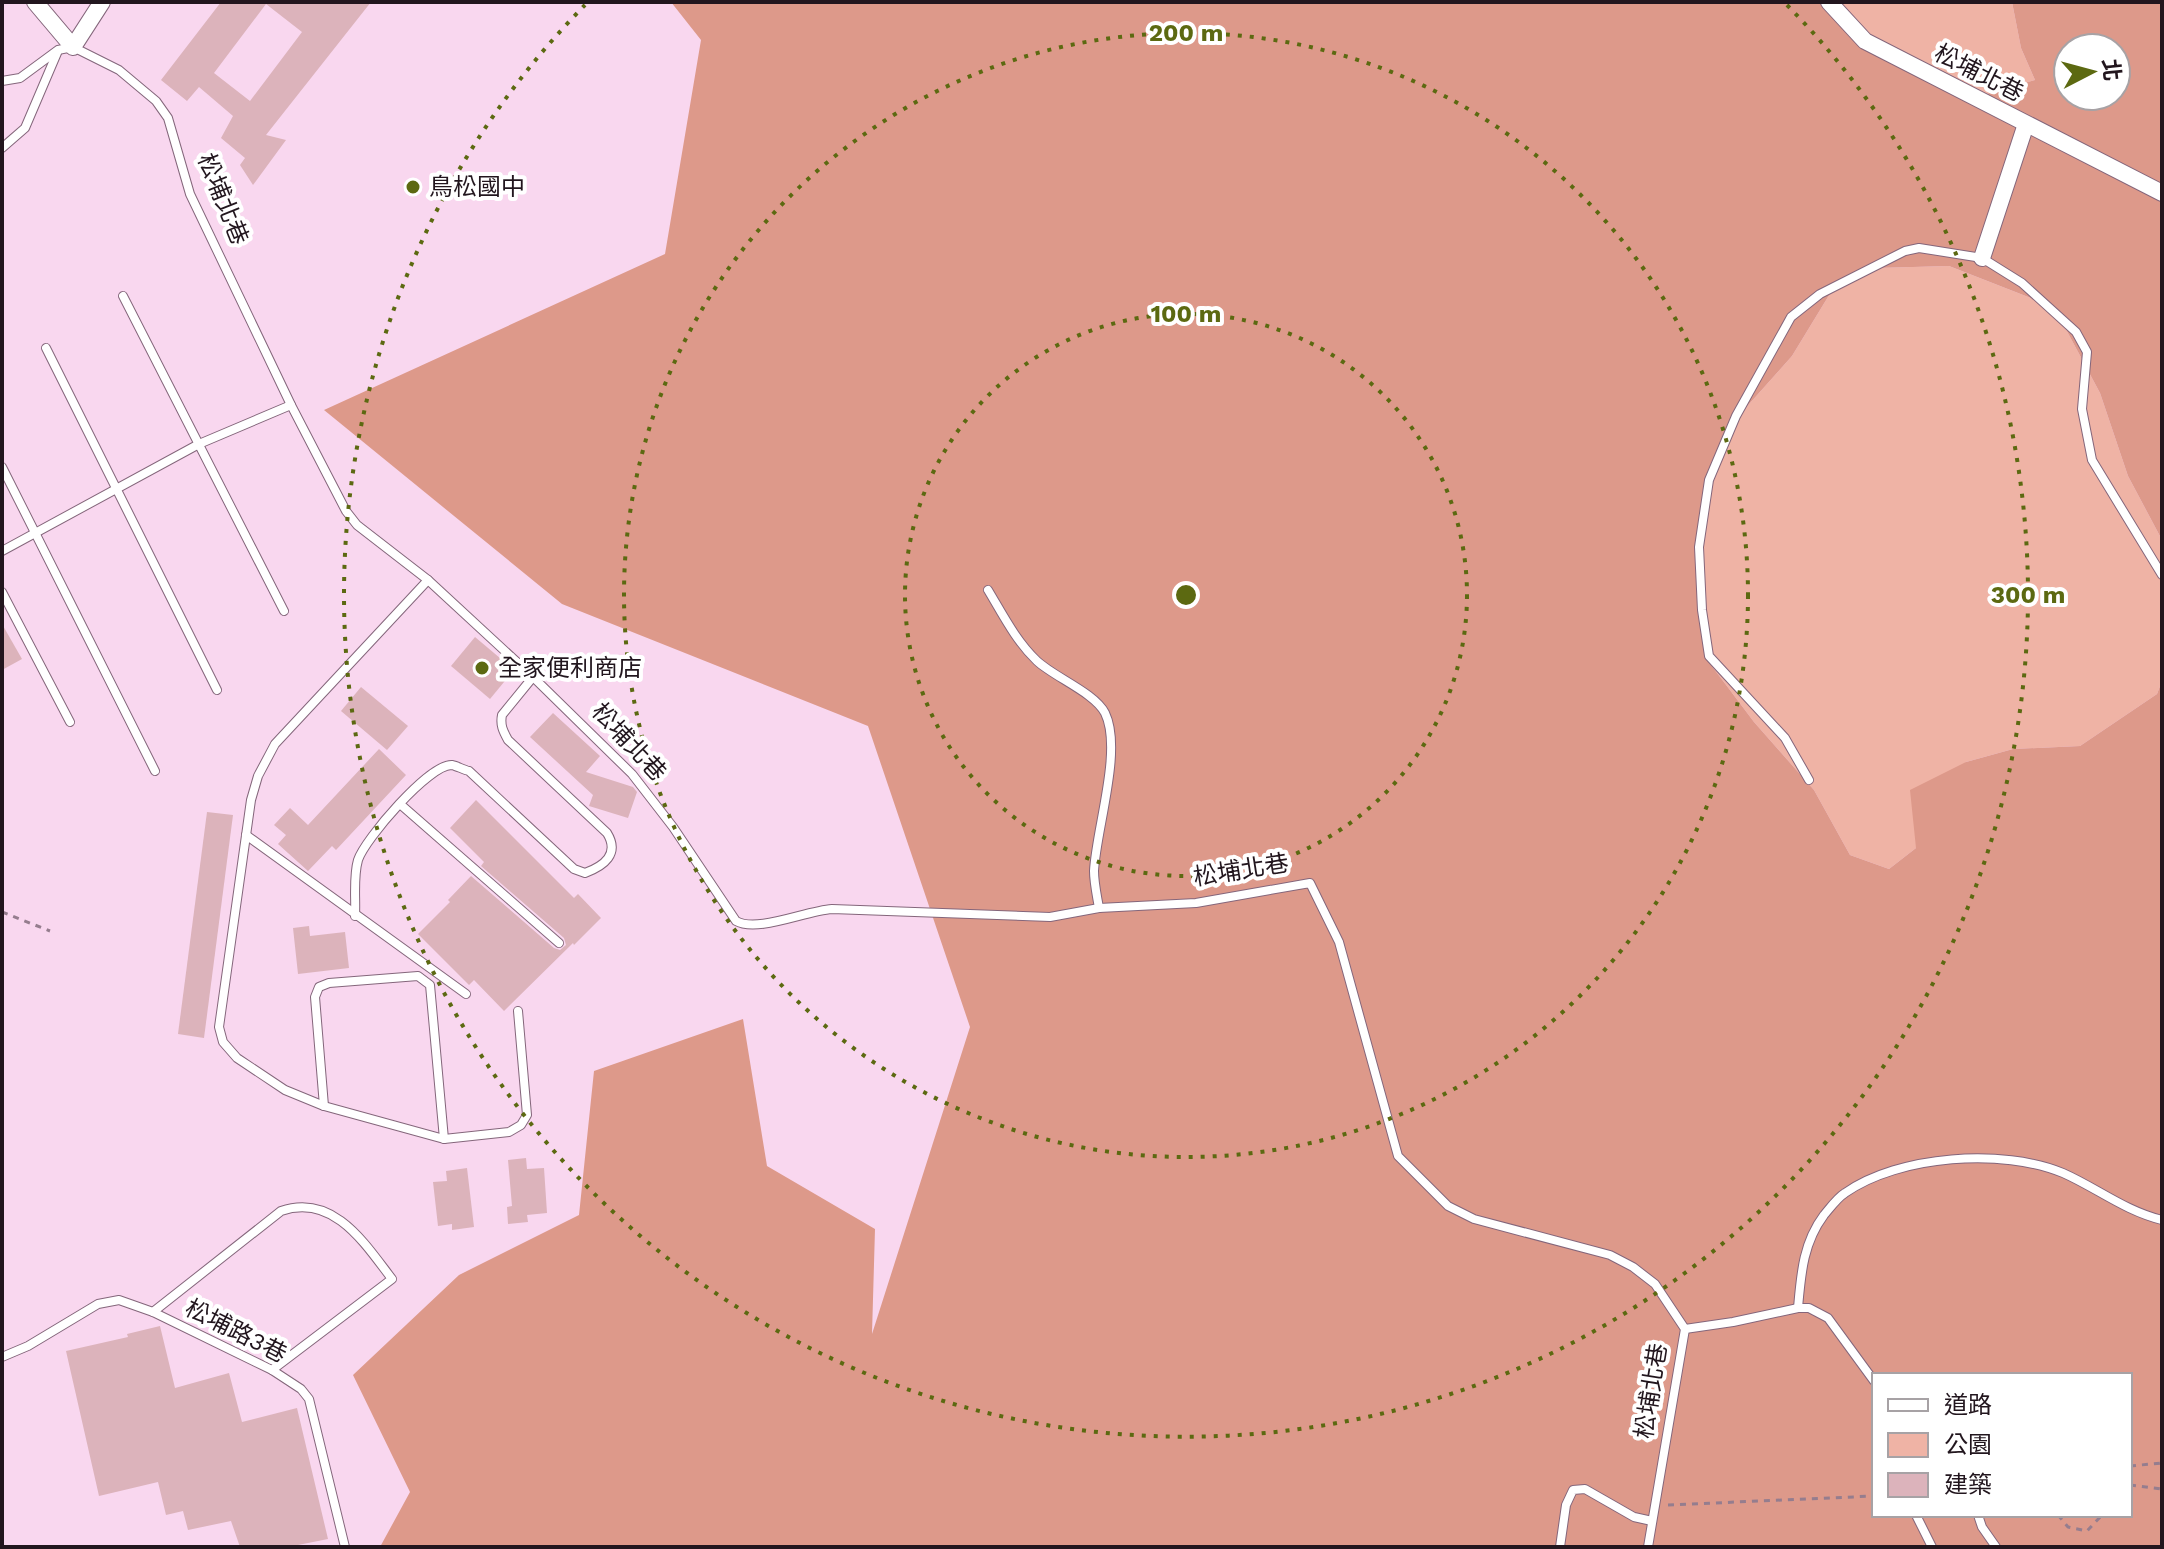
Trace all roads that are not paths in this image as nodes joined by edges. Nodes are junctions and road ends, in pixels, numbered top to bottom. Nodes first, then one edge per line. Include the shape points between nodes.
1 (35, 2) edge
2 (102, 2) edge
3 (1829, 2) edge
4 (66, 48) junction
5 (2, 81) edge
6 (2026, 124) junction
7 (2, 148) edge
8 (2162, 193) edge
9 (1982, 258) junction
10 (123, 296) dead end
11 (46, 348) dead end
12 (291, 405) junction
13 (199, 444) junction
14 (2, 467) edge
15 (116, 489) junction
16 (35, 533) junction
17 (2, 551) edge
18 (2162, 575) edge
19 (428, 580) junction
20 (988, 590) dead end
21 (2, 592) edge
22 (284, 611) dead end
23 (533, 677) junction
24 (217, 690) dead end
25 (70, 722) dead end
26 (155, 771) dead end
27 (1809, 780) dead end
28 (400, 804) junction
29 (246, 835) junction
30 (1099, 908) junction
31 (355, 916) junction
32 (559, 943) dead end
33 (466, 994) dead end
34 (518, 1011) dead end
35 (324, 1106) junction
36 (444, 1139) junction
37 (2162, 1220) edge
38 (1798, 1308) junction
39 (153, 1312) junction
40 (1685, 1329) junction
41 (2, 1357) edge
42 (272, 1370) junction
43 (1872, 1378) edge
44 (1917, 1517) edge
45 (1979, 1517) edge
46 (1652, 1521) junction
47 (345, 1547) edge
48 (1560, 1547) edge
49 (1648, 1547) edge
50 (1932, 1547) edge
51 (1996, 1547) edge

1 - 4 street, 松埔北巷
2 - 4 street
3 - 6 street, 松埔北巷 via 1865,41
4 - 5 lane via 20,78
4 - 7 lane via 25,128
4 - 12 lane, 松埔北巷 via 119,70 168,118 190,194
6 - 8 street, 松埔北巷
6 - 9 street
9 - 18 lane via 2022,283 2083,342 2087,364 2082,409 2092,460
9 - 27 lane via 1919,248 1905,251 1820,294 1791,317 1736,416 1709,480 1699,547 1709,656 1785,738
10 - 13 lane
11 - 15 lane
12 - 13 lane
12 - 19 lane, 松埔北巷 via 346,511
13 - 15 lane
13 - 22 lane
14 - 16 lane
15 - 16 lane
15 - 24 lane
16 - 17 lane
16 - 26 lane
19 - 23 lane, 松埔北巷
19 - 29 lane via 275,744 258,776
20 - 30 lane via 1020,644 1104,711 1110,760 1094,874
21 - 25 lane
23 - 28 lane via 502,715 503,732 607,833 613,850 607,862 585,873 574,869 469,771 451,765
23 - 30 lane, 松埔北巷 via 632,774 736,921 746,926 832,909 1050,917
28 - 31 lane via 358,862
28 - 32 lane
29 - 31 lane
29 - 35 lane via 219,1027 223,1042 237,1058 285,1090
30 - 40 lane, 松埔北巷 via 1196,903 1310,883 1339,942 1398,1156 1448,1206 1474,1219 1610,1255 1633,1267 1655,1284
31 - 33 lane
34 - 36 lane via 527,1115 509,1132
35 - 36 lane
35 - 36 lane via 315,997 319,987 418,976 430,985
37 - 38 lane via 2137,1213 2062,1173 2022,1161 1932,1161 1878,1176 1844,1193 1822,1218 1803,1255
38 - 40 lane
38 - 43 lane via 1828,1318
39 - 41 lane, 松埔路3巷 via 107,1301
39 - 42 lane, 松埔路3巷
39 - 42 lane via 281,1211 307,1207 338,1218 350,1225 392,1279
40 - 46 lane, 松埔北巷
42 - 47 lane, 松埔路3巷 via 309,1399
44 - 50 lane
45 - 51 lane
46 - 48 lane via 1634,1517 1585,1489 1573,1490
46 - 49 lane, 松埔北巷

